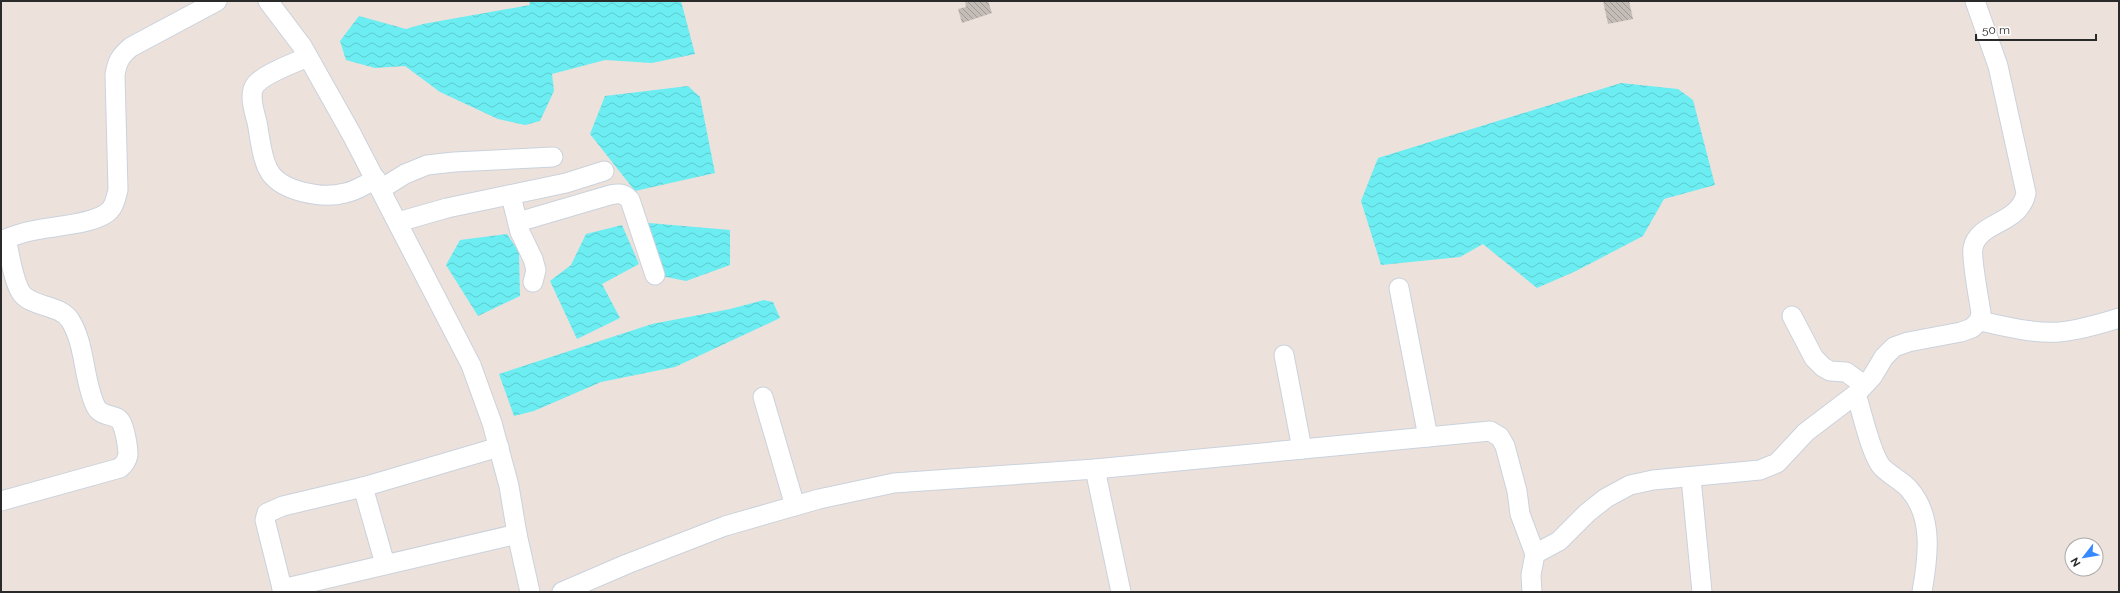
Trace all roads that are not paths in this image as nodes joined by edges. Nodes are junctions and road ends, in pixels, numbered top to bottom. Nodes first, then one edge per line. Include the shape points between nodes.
1 (217, 1) edge
2 (268, 1) edge
3 (1976, 1) edge
4 (308, 57) junction
5 (553, 157) dead end
6 (604, 171) dead end
7 (378, 184) junction
8 (511, 196) junction
9 (398, 222) junction
10 (518, 222) junction
11 (3, 240) edge
12 (655, 275) dead end
13 (533, 282) dead end
14 (1399, 288) dead end
15 (1792, 316) dead end
16 (2119, 318) edge
17 (1979, 321) junction
18 (1284, 355) dead end
19 (1860, 389) junction
20 (763, 397) dead end
21 (1428, 437) junction
22 (499, 447) junction
23 (1302, 450) junction
24 (1094, 469) junction
25 (1691, 478) junction
26 (363, 488) junction
27 (1, 501) edge
28 (794, 506) junction
29 (517, 534) junction
30 (1535, 554) junction
31 (385, 564) junction
32 (283, 591) edge
33 (530, 592) edge
34 (562, 592) edge
35 (1120, 592) edge
36 (1532, 592) edge
37 (1702, 592) edge
38 (1922, 592) edge

1 - 11 street via 131,47 122,54 117,63 115,75 118,190 110,210 91,219 34,230
2 - 4 street
3 - 17 street via 1998,66 2026,193 2024,204 2016,212 1984,231 1976,239 1972,249 1981,313
4 - 7 street
4 - 7 street via 266,77 256,84 252,92 253,109 268,169 276,180 288,188 328,196
5 - 7 street via 454,162 427,166
6 - 8 street
7 - 9 street
8 - 9 street via 447,208
8 - 10 street
9 - 22 street via 470,365
10 - 12 street via 610,195 626,195 630,200
10 - 13 street via 536,270
11 - 27 street via 22,294 31,301 69,318 76,331 94,402 101,413 118,418 122,422 128,456 120,468
14 - 21 street
15 - 19 street via 1814,358 1823,368 1852,374
16 - 17 street via 2058,332 2029,330
17 - 19 street via 1972,328 1962,332 1908,342 1894,348
18 - 23 street
19 - 25 street via 1806,432 1776,462 1760,470
19 - 38 street via 1874,452 1881,465 1908,488 1924,516 1927,539
20 - 28 street
21 - 23 street
21 - 30 street via 1490,431 1500,436 1517,491 1520,514
22 - 26 street
22 - 29 street
23 - 24 street
24 - 28 street via 894,483
24 - 35 street
25 - 30 street via 1653,480 1630,485 1606,498 1587,513 1560,541
25 - 37 street
26 - 31 street
26 - 32 street via 283,506 267,513 265,520
28 - 34 street via 725,526
29 - 31 street
29 - 33 street
30 - 36 street via 1531,575
31 - 32 street

